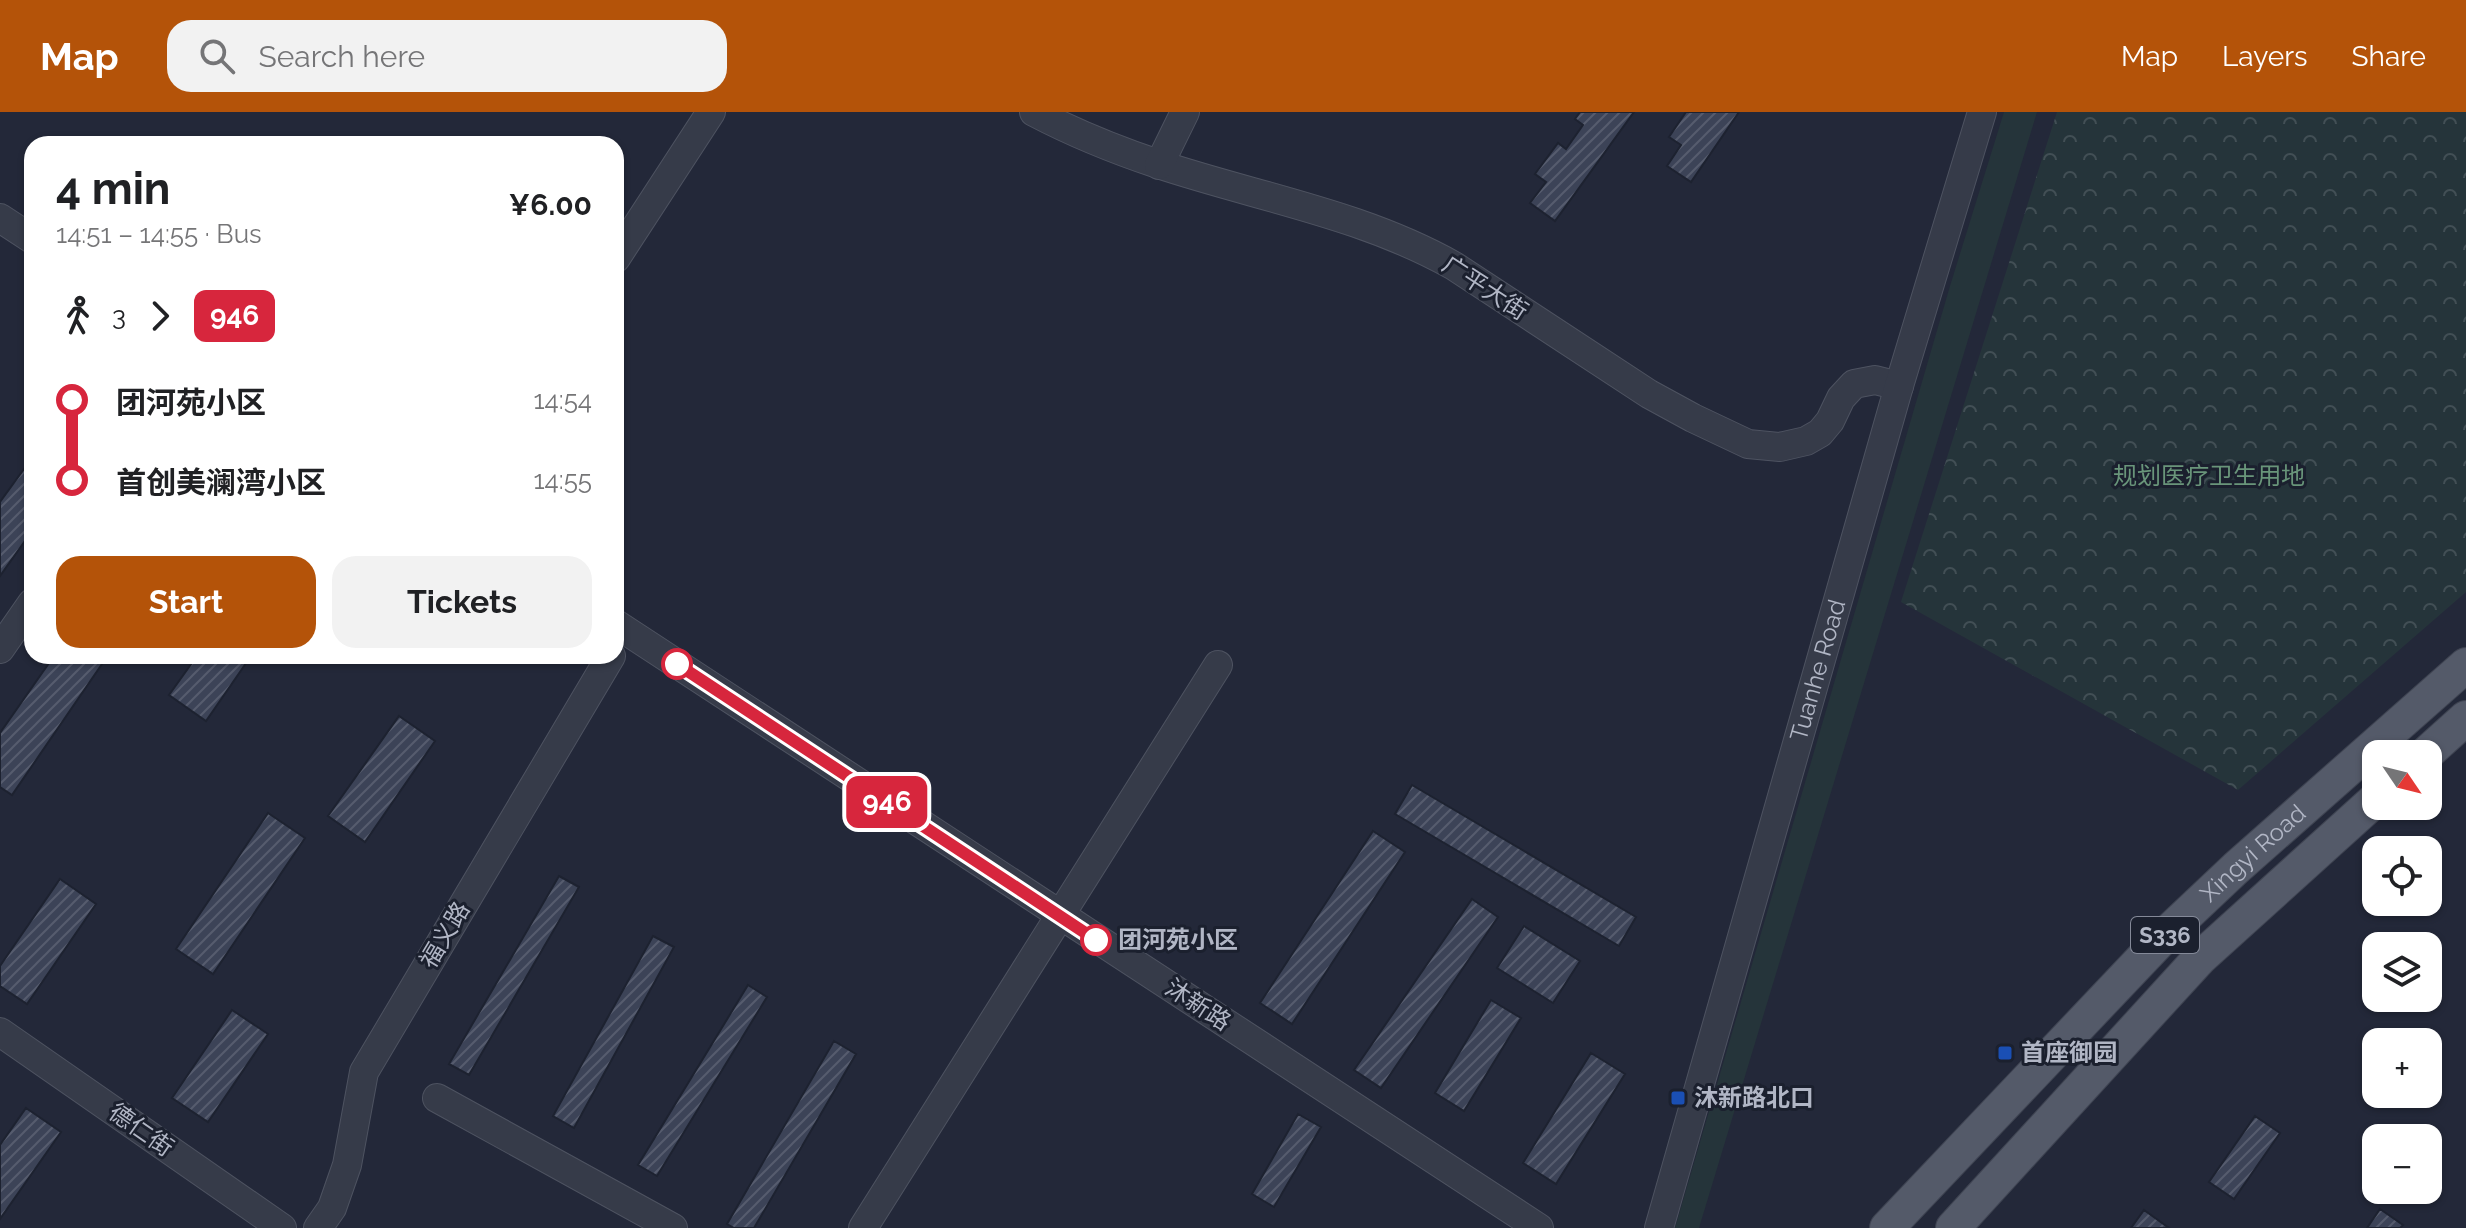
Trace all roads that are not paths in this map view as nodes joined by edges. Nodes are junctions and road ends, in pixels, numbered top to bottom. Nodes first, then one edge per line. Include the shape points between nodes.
1 (711, 112) edge
2 (1034, 112) edge
3 (1185, 112) edge
4 (1982, 112) edge
5 (1159, 165) junction
6 (0, 218) edge
7 (24, 234) edge
8 (624, 246) edge
9 (1899, 386) junction
10 (24, 614) edge
11 (624, 637) edge
12 (0, 649) edge
13 (606, 664) edge
14 (1218, 665) dead end
15 (2466, 665) edge
16 (2466, 718) edge
17 (2442, 740) edge
18 (2362, 812) edge
19 (1060, 916) junction
20 (0, 1032) edge
21 (437, 1098) dead end
22 (282, 1228) edge
23 (318, 1228) edge
24 (673, 1228) edge
25 (863, 1228) edge
26 (1539, 1228) edge
27 (1659, 1228) edge
28 (1887, 1228) edge
29 (1953, 1228) edge

1 - 8 street
2 - 5 street, 广平大街
3 - 5 street
4 - 9 street, Tuanhe Road
5 - 9 street, 广平大街 via 1327,213 1425,250 1649,394 1748,444 1780,447 1813,437 1854,384 1875,380
6 - 7 street
9 - 27 street, Tuanhe Road
10 - 12 street
11 - 19 street, 沐新路
13 - 23 street, 福义路 via 364,1072 347,1165 332,1208
14 - 19 street
15 - 28 main road, Xingyi Road / S336 via 2165,935
16 - 17 main road
18 - 29 main road, Xingyi Road / S336 via 2199,959
19 - 25 street
19 - 26 street, 沐新路
20 - 22 street, 德仁街
21 - 24 street

